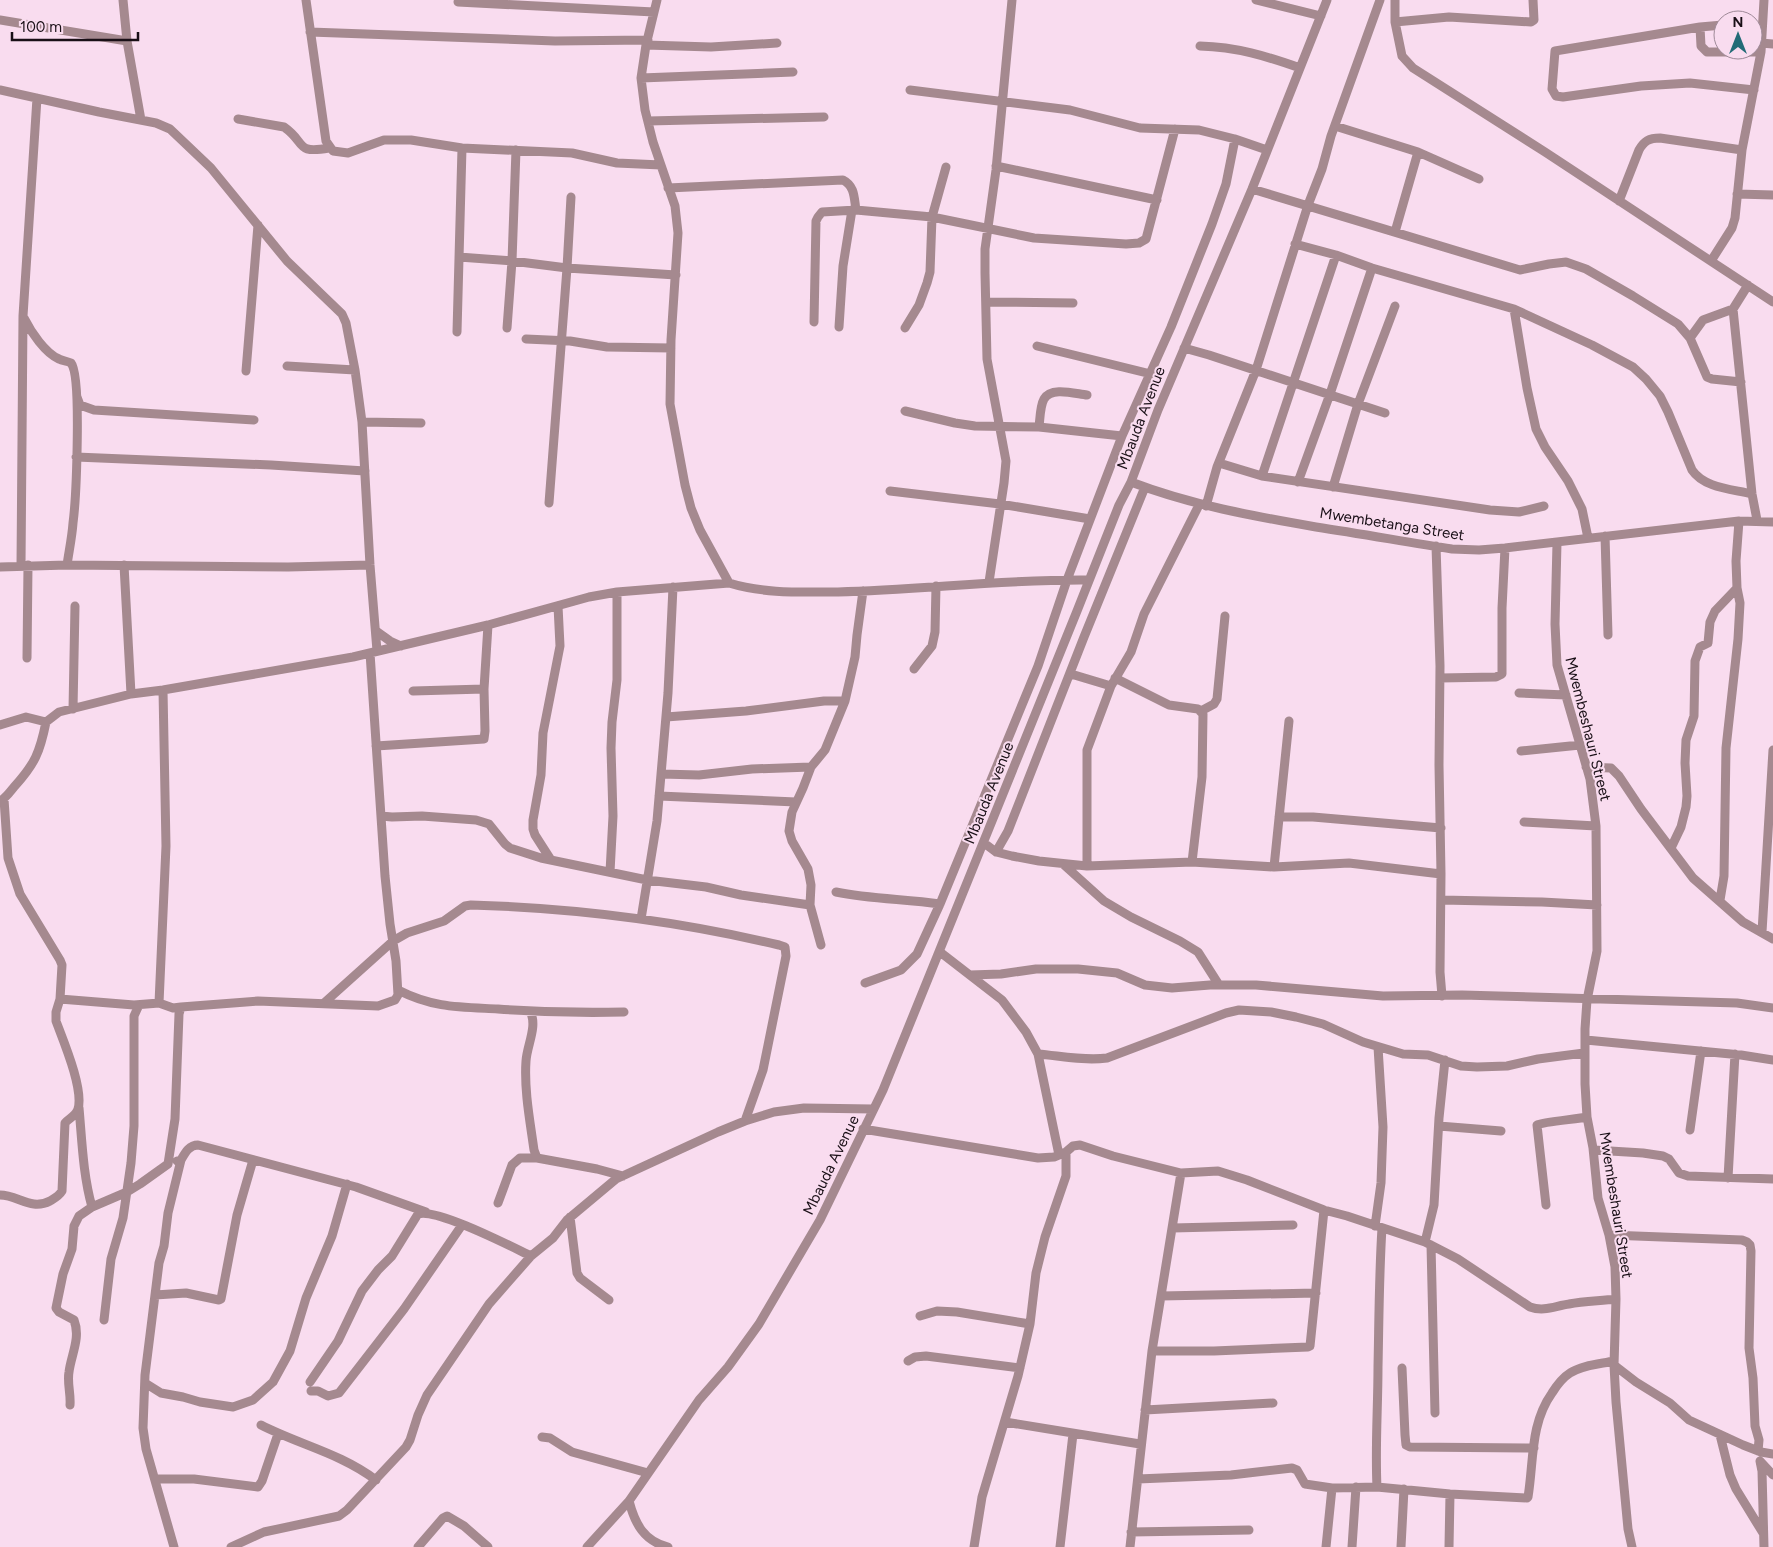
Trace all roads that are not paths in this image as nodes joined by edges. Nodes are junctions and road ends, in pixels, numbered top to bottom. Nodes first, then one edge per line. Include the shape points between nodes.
1 (123, 0) edge
2 (306, 0) edge
3 (657, 0) edge
4 (1012, 0) edge
5 (1256, 0) edge
6 (1327, 0) edge
7 (1380, 0) edge
8 (1395, 0) edge
9 (1533, 0) edge
10 (1764, 0) edge
11 (458, 2) dead end
12 (654, 12) junction
13 (1321, 16) junction
14 (0, 20) edge
15 (1395, 22) junction
16 (1763, 23) edge
17 (1713, 26) edge
18 (1700, 27) junction
19 (310, 32) junction
20 (127, 41) junction
21 (647, 42) junction
22 (777, 43) dead end
23 (1200, 46) dead end
24 (1713, 51) edge
25 (1759, 60) edge
26 (1300, 68) junction
27 (793, 72) dead end
28 (641, 78) junction
29 (0, 90) edge
30 (910, 90) dead end
31 (1754, 90) junction
32 (37, 98) junction
33 (1002, 102) junction
34 (824, 117) dead end
35 (238, 119) dead end
36 (141, 120) junction
37 (648, 121) junction
38 (1335, 126) junction
39 (1175, 129) junction
40 (1235, 138) junction
41 (329, 148) junction
42 (462, 148) junction
43 (516, 150) junction
44 (1267, 150) junction
45 (1742, 150) junction
46 (1418, 152) junction
47 (661, 165) junction
48 (996, 166) junction
49 (946, 167) dead end
50 (1480, 179) dead end
51 (668, 188) junction
52 (1252, 188) junction
53 (1737, 194) junction
54 (1773, 195) edge
55 (571, 197) dead end
56 (1157, 200) junction
57 (1620, 201) junction
58 (1308, 205) junction
59 (854, 210) junction
60 (932, 217) junction
61 (258, 225) junction
62 (988, 229) junction
63 (1395, 232) junction
64 (1296, 244) junction
65 (1336, 255) junction
66 (459, 258) junction
67 (512, 260) junction
68 (1712, 260) junction
69 (567, 268) junction
70 (1372, 268) junction
71 (676, 275) junction
72 (1748, 285) junction
73 (986, 302) junction
74 (1773, 302) edge
75 (1073, 303) dead end
76 (1395, 306) dead end
77 (1514, 309) junction
78 (1733, 309) junction
79 (23, 316) junction
80 (814, 322) dead end
81 (839, 327) dead end
82 (507, 328) dead end
83 (905, 328) dead end
84 (457, 332) dead end
85 (526, 338) dead end
86 (1690, 338) junction
87 (561, 340) junction
88 (1037, 346) dead end
89 (671, 348) junction
90 (1184, 348) junction
91 (287, 366) dead end
92 (355, 370) junction
93 (1256, 370) junction
94 (246, 372) dead end
95 (1150, 374) junction
96 (1293, 382) junction
97 (1741, 382) junction
98 (1330, 394) junction
99 (1087, 395) dead end
100 (76, 397) junction
101 (1358, 404) junction
102 (905, 411) dead end
103 (1384, 413) dead end
104 (254, 420) dead end
105 (362, 422) junction
106 (421, 422) dead end
107 (1000, 426) junction
108 (1039, 427) junction
109 (1122, 436) junction
110 (76, 457) junction
111 (1219, 463) junction
112 (365, 471) junction
113 (1262, 476) junction
114 (1131, 482) junction
115 (1298, 482) junction
116 (1145, 487) junction
117 (1333, 487) junction
118 (890, 491) dead end
119 (1752, 494) junction
120 (549, 503) dead end
121 (1000, 504) junction
122 (1203, 506) junction
123 (1544, 506) dead end
124 (1090, 518) junction
125 (1756, 520) junction
126 (1739, 522) junction
127 (1773, 522) edge
128 (1605, 536) junction
129 (1588, 538) junction
130 (1557, 542) junction
131 (1436, 546) junction
132 (1505, 548) junction
133 (67, 565) junction
134 (124, 565) junction
135 (370, 565) junction
136 (24, 566) junction
137 (0, 567) edge
138 (1067, 580) junction
139 (1088, 580) junction
140 (989, 582) junction
141 (729, 583) junction
142 (936, 586) junction
143 (673, 587) junction
144 (1737, 588) junction
145 (863, 591) junction
146 (617, 592) junction
147 (75, 606) dead end
148 (558, 606) junction
149 (1225, 616) dead end
150 (488, 625) junction
151 (376, 631) junction
152 (1608, 635) dead end
153 (400, 646) junction
154 (374, 652) junction
155 (27, 658) dead end
156 (914, 669) dead end
157 (1071, 674) junction
158 (1440, 678) junction
159 (1113, 682) junction
160 (484, 689) junction
161 (163, 690) junction
162 (413, 691) dead end
163 (1519, 693) dead end
164 (131, 694) junction
165 (1566, 695) junction
166 (845, 701) junction
167 (73, 709) junction
168 (1201, 710) junction
169 (666, 717) junction
170 (1289, 721) dead end
171 (46, 722) junction
172 (0, 725) edge
173 (1580, 745) junction
174 (376, 746) junction
175 (1773, 750) edge
176 (1522, 751) dead end
177 (811, 767) junction
178 (1586, 767) junction
179 (660, 774) junction
180 (658, 796) junction
181 (2, 800) edge
182 (796, 802) junction
183 (381, 816) junction
184 (1279, 817) junction
185 (1524, 822) dead end
186 (1596, 826) junction
187 (1441, 828) junction
188 (984, 843) junction
189 (1671, 848) junction
190 (996, 852) junction
191 (551, 860) junction
192 (1192, 862) junction
193 (1063, 864) junction
194 (1087, 866) junction
195 (1274, 868) junction
196 (610, 872) junction
197 (1441, 874) junction
198 (648, 880) junction
199 (836, 892) dead end
200 (1441, 900) junction
201 (1720, 900) junction
202 (940, 904) junction
203 (810, 905) junction
204 (1597, 905) junction
205 (641, 919) junction
206 (1762, 932) junction
207 (1773, 939) edge
208 (393, 941) junction
209 (822, 946) dead end
210 (940, 952) junction
211 (970, 975) junction
212 (865, 983) dead end
213 (1219, 985) junction
214 (398, 990) junction
215 (1442, 996) junction
216 (60, 999) junction
217 (1587, 1000) junction
218 (159, 1003) junction
219 (324, 1003) junction
220 (139, 1005) junction
221 (181, 1007) junction
222 (1773, 1008) edge
223 (530, 1011) junction
224 (624, 1012) dead end
225 (1586, 1040) junction
226 (1378, 1046) junction
227 (1700, 1051) junction
228 (1584, 1053) junction
229 (1038, 1054) junction
230 (1735, 1054) junction
231 (1445, 1060) junction
232 (1773, 1060) edge
233 (79, 1108) junction
234 (873, 1109) junction
235 (1587, 1117) junction
236 (745, 1121) junction
237 (1439, 1126) junction
238 (863, 1129) junction
239 (1690, 1130) dead end
240 (1501, 1132) dead end
241 (1594, 1150) junction
242 (1062, 1154) junction
243 (537, 1158) junction
244 (181, 1160) junction
245 (253, 1160) junction
246 (168, 1164) junction
247 (1181, 1173) junction
248 (623, 1176) junction
249 (1728, 1178) junction
250 (1773, 1179) edge
251 (347, 1184) junction
252 (127, 1192) junction
253 (0, 1195) edge
254 (498, 1203) dead end
255 (1546, 1205) dead end
256 (92, 1207) junction
257 (1324, 1210) junction
258 (426, 1212) junction
259 (570, 1217) junction
260 (462, 1225) junction
261 (1293, 1225) dead end
262 (1378, 1227) junction
263 (1173, 1228) junction
264 (1609, 1235) junction
265 (1428, 1244) junction
266 (531, 1256) junction
267 (1316, 1293) junction
268 (155, 1295) junction
269 (1161, 1296) junction
270 (1616, 1299) junction
271 (609, 1300) dead end
272 (920, 1316) dead end
273 (104, 1320) dead end
274 (1030, 1324) junction
275 (1152, 1351) junction
276 (908, 1361) dead end
277 (1614, 1363) junction
278 (1020, 1368) junction
279 (1402, 1368) dead end
280 (145, 1383) junction
281 (1273, 1404) dead end
282 (70, 1405) dead end
283 (1145, 1410) junction
284 (1435, 1413) dead end
285 (1005, 1422) junction
286 (261, 1425) dead end
287 (278, 1434) junction
288 (1073, 1434) junction
289 (1720, 1436) junction
290 (542, 1437) dead end
291 (1140, 1444) junction
292 (1534, 1448) junction
293 (1754, 1449) junction
294 (1773, 1454) edge
295 (1760, 1461) junction
296 (648, 1474) junction
297 (1773, 1474) edge
298 (155, 1479) junction
299 (1138, 1479) junction
300 (376, 1480) junction
301 (1356, 1487) junction
302 (1376, 1487) junction
303 (1332, 1488) junction
304 (1404, 1489) junction
305 (1450, 1494) junction
306 (629, 1501) junction
307 (1249, 1530) dead end
308 (1131, 1532) junction
309 (1763, 1533) junction
310 (174, 1547) edge
311 (231, 1547) edge
312 (418, 1547) edge
313 (488, 1547) edge
314 (587, 1547) edge
315 (668, 1547) edge
316 (974, 1547) edge
317 (1060, 1547) edge
318 (1130, 1547) edge
319 (1326, 1547) edge
320 (1352, 1547) edge
321 (1401, 1547) edge
322 (1449, 1547) edge
323 (1632, 1547) edge
324 (1764, 1547) edge

1 - 20 street
2 - 19 street
3 - 12 street
4 - 33 street
5 - 13 street
6 - 13 street, Mbauda Avenue
7 - 38 street
8 - 15 street
9 - 15 street via 1534,20 1531,22 1448,17
10 - 16 street
11 - 12 street
12 - 21 street
13 - 26 street, Mbauda Avenue
14 - 20 street
15 - 57 street via 1402,56 1413,68
17 - 18 street
18 - 24 street via 1701,46 1707,52
18 - 31 street via 1555,51 1553,93 1563,97 1690,83
19 - 21 street
19 - 41 street
20 - 36 street
21 - 22 street via 711,47
21 - 28 street
23 - 26 street via 1259,54
25 - 31 street
26 - 44 street, Mbauda Avenue
27 - 28 street
28 - 37 street
29 - 32 street
30 - 33 street
31 - 45 street
32 - 36 street
32 - 79 street
33 - 39 street via 1085,112 1140,128
33 - 48 street
34 - 37 street
35 - 41 street via 284,127 309,150
36 - 61 street via 163,124 170,129 205,162
37 - 47 street
38 - 46 street
38 - 58 street
39 - 40 street via 1199,130
39 - 56 street
40 - 44 street
40 - 95 street via 1226,184 1212,224
41 - 42 street via 348,153 396,139
42 - 43 street
42 - 66 street
43 - 47 street via 572,153 617,163
43 - 67 street
44 - 52 street, Mbauda Avenue
45 - 53 street
45 - 57 street via 1660,138 1647,140 1642,143
46 - 50 street
46 - 63 street
47 - 51 street
48 - 56 street
48 - 62 street
49 - 60 street
51 - 59 street via 843,180 853,188
51 - 71 street via 675,206 678,233
52 - 58 street
52 - 90 street, Mbauda Avenue
53 - 54 street
53 - 68 street via 1732,228
55 - 69 street
56 - 62 street via 1146,239 1139,243 1054,240
57 - 68 street
58 - 63 street
58 - 64 street
59 - 60 street
59 - 80 street via 826,211 818,217
59 - 81 street via 843,266
60 - 62 street
60 - 83 street via 930,272 919,304
61 - 92 street via 292,267 342,314
61 - 94 street
62 - 73 street via 984,272
63 - 86 street via 1520,270 1566,262 1586,269 1678,324
64 - 65 street
64 - 93 street
65 - 70 street
65 - 96 street
66 - 67 street
66 - 84 street
67 - 69 street
67 - 82 street
68 - 72 street
69 - 71 street
69 - 87 street
70 - 77 street
70 - 98 street
71 - 89 street
72 - 74 street
72 - 78 street
73 - 75 street
73 - 107 street via 988,359
76 - 101 street
77 - 119 street via 1592,344 1633,367 1660,396 1696,476 1710,484
77 - 129 street via 1536,429 1582,509
78 - 86 street via 1703,320
78 - 97 street
79 - 100 street via 42,346 73,365
79 - 136 street
85 - 87 street
86 - 97 street via 1707,377
87 - 89 street via 614,348
87 - 120 street
88 - 95 street
89 - 141 street via 670,404 685,484 700,530
90 - 93 street
90 - 114 street, Mbauda Avenue
91 - 92 street
92 - 105 street
93 - 96 street
93 - 111 street
95 - 109 street
96 - 98 street
96 - 113 street
97 - 119 street
98 - 101 street
98 - 115 street
99 - 108 street via 1050,393 1044,398
100 - 104 street via 80,405 94,410
100 - 110 street
101 - 103 street
101 - 117 street
102 - 107 street via 955,424
105 - 106 street
105 - 112 street
107 - 108 street
107 - 121 street via 1006,461
108 - 109 street
109 - 124 street
110 - 112 street
110 - 133 street
111 - 113 street
111 - 122 street
112 - 135 street
113 - 115 street
114 - 116 street, Mwembetanga Street
114 - 139 street, Mbauda Avenue
115 - 117 street
116 - 122 street, Mwembetanga Street
116 - 157 street
117 - 123 street via 1490,510 1519,512
118 - 121 street
119 - 125 street
121 - 124 street
121 - 140 street
122 - 131 street, Mwembetanga Street
122 - 159 street via 1144,614 1131,652
124 - 138 street
125 - 126 street, Mwembetanga Street
125 - 127 street, Mwembetanga Street
126 - 128 street, Mwembetanga Street
126 - 144 street
128 - 129 street, Mwembetanga Street
128 - 152 street
129 - 130 street, Mwembetanga Street
130 - 132 street, Mwembetanga Street
130 - 165 street, Mwembeshauri Street via 1556,651
131 - 132 street, Mwembetanga Street via 1480,550
131 - 158 street
132 - 158 street via 1502,674 1500,677
133 - 134 street
133 - 136 street
134 - 135 street
134 - 164 street
135 - 151 street
136 - 137 street
136 - 155 street
138 - 139 street
138 - 140 street
138 - 202 street via 1038,666
139 - 188 street, Mbauda Avenue
140 - 142 street
141 - 143 street
141 - 145 street via 785,593
142 - 145 street
142 - 156 street via 932,646
143 - 146 street
143 - 169 street
144 - 189 street via 1715,611 1710,622 1708,643 1700,647 1696,656 1694,716 1686,740 1684,763 1686,807
144 - 201 street via 1740,603 1726,748 1724,876
145 - 166 street via 855,657
146 - 148 street
146 - 196 street via 617,680 610,748 613,816
147 - 167 street
148 - 150 street
148 - 191 street via 560,646 543,733 541,775 533,820 535,835
149 - 168 street via 1216,699 1214,704
150 - 153 street
150 - 160 street
151 - 153 street
151 - 154 street
153 - 154 street
154 - 161 street
154 - 174 street
157 - 159 street
157 - 190 street via 1008,831
158 - 187 street
159 - 168 street via 1169,705
159 - 194 street via 1087,750
160 - 162 street
160 - 174 street via 484,739
161 - 164 street
161 - 218 street via 166,846
163 - 165 street
164 - 167 street
165 - 173 street, Mwembeshauri Street
166 - 169 street
166 - 177 street via 825,750
167 - 171 street via 59,712
168 - 192 street via 1202,777
169 - 179 street
170 - 184 street
171 - 172 street via 26,716
171 - 181 street via 35,762
173 - 176 street
173 - 178 street, Mwembeshauri Street
174 - 183 street
175 - 206 street
177 - 179 street via 699,775
177 - 182 street
178 - 186 street, Mwembeshauri Street
178 - 189 street via 1611,768 1620,776 1640,809
179 - 180 street
180 - 182 street
180 - 198 street
181 - 216 street via 8,858 20,894 62,965
182 - 203 street via 789,831 808,869
183 - 191 street via 487,822 510,848
183 - 208 street
184 - 187 street
184 - 195 street
185 - 186 street
186 - 204 street, Mwembeshauri Street
187 - 197 street
188 - 190 street
188 - 210 street, Mbauda Avenue
189 - 201 street via 1693,878
190 - 193 street
191 - 196 street
192 - 194 street
192 - 195 street
193 - 194 street
193 - 213 street via 1104,901 1198,952
195 - 197 street via 1348,863
196 - 198 street
197 - 200 street
198 - 203 street
198 - 205 street
199 - 202 street
200 - 204 street
200 - 215 street
201 - 206 street via 1743,922
202 - 212 street via 917,954 901,970
203 - 209 street
204 - 217 street, Mwembeshauri Street via 1597,951
205 - 208 street via 558,909 471,905 444,921
205 - 236 street via 785,947 763,1070
206 - 207 street
208 - 214 street
208 - 219 street
210 - 211 street
210 - 234 street, Mbauda Avenue
211 - 213 street via 1078,969 1117,973 1145,986
211 - 229 street via 1002,1000
213 - 215 street via 1383,996
214 - 219 street via 395,1000 378,1006
214 - 223 street via 423,1002 444,1006
215 - 217 street
216 - 220 street
216 - 233 street via 56,1021 76,1081
217 - 222 street
217 - 225 street, Mwembeshauri Street
218 - 220 street
218 - 221 street
219 - 221 street via 258,1001
220 - 252 street via 134,1016 134,1126
221 - 246 street via 175,1119
223 - 224 street
223 - 243 street via 533,1018 526,1080
225 - 227 street
225 - 228 street, Mwembeshauri Street
226 - 229 street via 1296,1017 1239,1010 1107,1058 1089,1060
226 - 231 street via 1403,1054 1428,1055
226 - 262 street via 1383,1127
227 - 230 street
227 - 239 street
228 - 231 street via 1478,1068
228 - 235 street, Mwembeshauri Street
229 - 242 street
230 - 232 street
230 - 249 street
231 - 237 street
233 - 253 street via 65,1123 60,1194 41,1205
233 - 256 street via 85,1180
234 - 236 street via 804,1108 774,1112
234 - 238 street, Mbauda Avenue
235 - 241 street, Mwembeshauri Street
235 - 255 street via 1542,1122 1537,1126
236 - 248 street
237 - 240 street
237 - 265 street
238 - 242 street via 1038,1158 1054,1158
238 - 296 street, Mbauda Avenue via 820,1220 758,1324 728,1367 699,1400
241 - 249 street via 1655,1154 1669,1159 1679,1173 1688,1176
241 - 264 street, Mwembeshauri Street via 1598,1198
242 - 247 street via 1080,1145
242 - 274 street via 1066,1176 1036,1272
243 - 248 street
243 - 254 street via 515,1162
244 - 245 street via 188,1149 198,1145
244 - 246 street
244 - 268 street via 167,1219
245 - 251 street
245 - 268 street via 237,1215 221,1298 186,1293
246 - 252 street
247 - 257 street via 1218,1172
247 - 263 street
248 - 259 street
249 - 250 street
251 - 258 street
251 - 280 street via 332,1236 306,1298 290,1351 274,1382 253,1400 233,1406 161,1393
252 - 256 street
252 - 273 street via 111,1259
256 - 282 street via 76,1221 72,1249 57,1301 58,1311 74,1320 76,1328 68,1375
257 - 262 street
257 - 267 street
258 - 260 street
258 - 260 street via 418,1214 392,1256 362,1290 342,1335 310,1386 328,1396 339,1393 404,1309
259 - 266 street via 553,1238
259 - 271 street via 576,1272
260 - 266 street
261 - 263 street
262 - 265 street
262 - 302 street via 1380,1316
263 - 269 street
264 - 270 street, Mwembeshauri Street
264 - 293 street via 1742,1240 1750,1245 1749,1348 1759,1440
265 - 270 street via 1458,1259 1536,1310
265 - 284 street
266 - 300 street via 482,1314 427,1395 406,1447
267 - 269 street
267 - 275 street via 1311,1344 1308,1347
268 - 280 street
269 - 275 street
270 - 277 street, Mwembeshauri Street
272 - 274 street via 937,1311 957,1312
274 - 278 street
275 - 283 street
276 - 278 street via 926,1356
277 - 289 street via 1689,1420
277 - 292 street via 1581,1368 1560,1381 1544,1404 1537,1422
277 - 323 street, Mwembeshauri Street
278 - 285 street
279 - 292 street via 1406,1445
280 - 298 street via 144,1440
281 - 283 street
283 - 291 street
285 - 288 street
285 - 316 street via 982,1497
286 - 287 street
287 - 298 street via 258,1487 194,1479
287 - 300 street via 352,1464
288 - 291 street
288 - 317 street
289 - 293 street
289 - 309 street via 1733,1482
290 - 296 street via 550,1438 572,1452
291 - 299 street
292 - 305 street via 1528,1497
293 - 294 street
293 - 295 street
295 - 297 street
295 - 309 street
296 - 306 street, Mbauda Avenue
298 - 310 street
299 - 303 street via 1231,1475 1292,1468 1297,1470 1305,1484
299 - 308 street
300 - 311 street via 340,1516 264,1532
301 - 302 street
301 - 303 street
301 - 320 street
302 - 304 street
303 - 319 street
304 - 305 street
304 - 321 street
305 - 322 street
306 - 314 street, Mbauda Avenue
306 - 315 street via 642,1533
307 - 308 street
308 - 318 street
309 - 324 street
312 - 313 street via 447,1516

